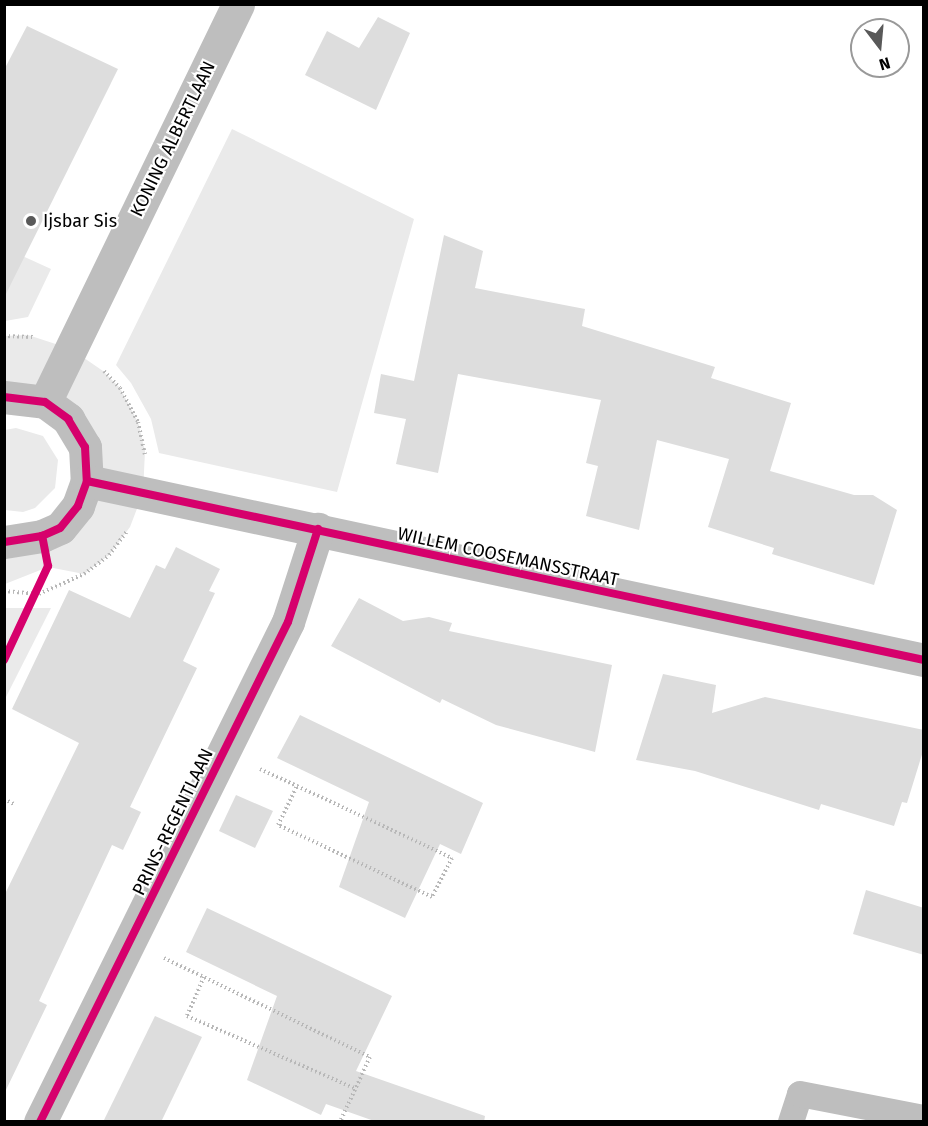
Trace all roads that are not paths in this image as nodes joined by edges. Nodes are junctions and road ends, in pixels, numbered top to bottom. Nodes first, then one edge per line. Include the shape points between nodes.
1 (238, 4) edge
2 (4, 398) edge
3 (45, 402) junction
4 (87, 482) junction
5 (318, 529) junction
6 (4, 542) edge
7 (924, 660) edge
8 (924, 1118) edge
9 (40, 1122) edge
10 (791, 1122) edge

1 - 3 street, KONING ALBERTLAAN
2 - 3 street
3 - 4 street via 68,419 85,447
4 - 5 street, WILLEM COOSEMANSSTRAAT
4 - 6 street via 78,506 60,528 42,536
5 - 7 street, WILLEM COOSEMANSSTRAAT
5 - 9 street, PRINS-REGENTLAAN via 288,622
8 - 10 lane via 800,1094

